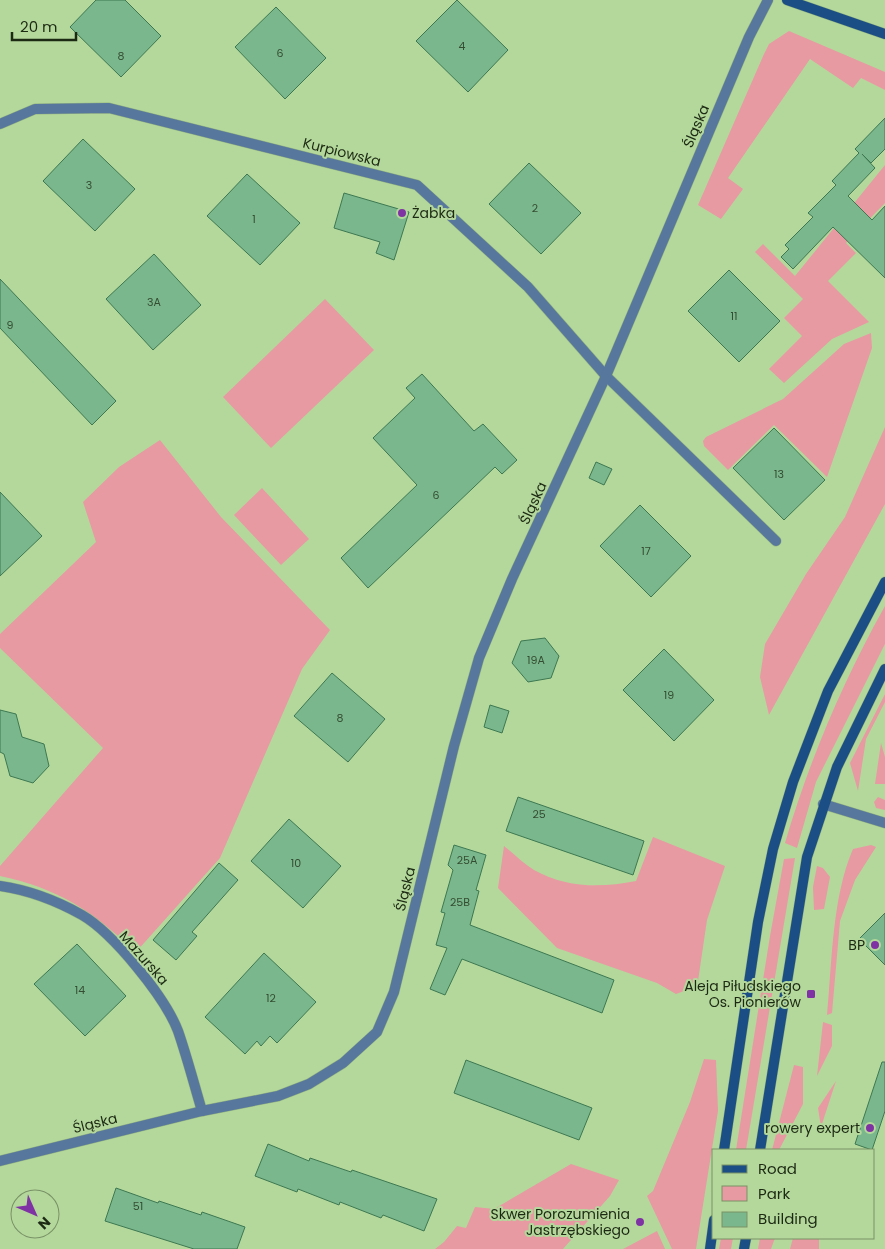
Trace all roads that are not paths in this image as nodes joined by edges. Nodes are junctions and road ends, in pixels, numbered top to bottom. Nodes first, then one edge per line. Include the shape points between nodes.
1 (768, 0) edge
2 (787, 0) edge
3 (885, 34) edge
4 (0, 124) edge
5 (606, 376) junction
6 (776, 541) dead end
7 (885, 582) edge
8 (885, 669) edge
9 (824, 804) junction
10 (885, 824) edge
11 (0, 886) edge
12 (202, 1111) junction
13 (724, 1149) edge
14 (760, 1149) edge
15 (0, 1161) edge
16 (712, 1234) edge
17 (710, 1249) edge

1 - 5 street, Śląska via 749,37
2 - 3 main road
4 - 5 street, Kurpiowska via 35,109 109,108 417,185 528,287
5 - 6 street
5 - 12 street, Śląska via 479,658 454,746 394,992 377,1032 343,1063 309,1084 278,1096
7 - 13 main road via 828,691 793,782 773,849 758,922
8 - 9 main road via 837,767
9 - 10 street
9 - 14 main road via 807,856
11 - 12 street, Mazurska via 23,889 83,915 117,945 157,991 177,1029
12 - 15 street, Śląska
16 - 17 main road

